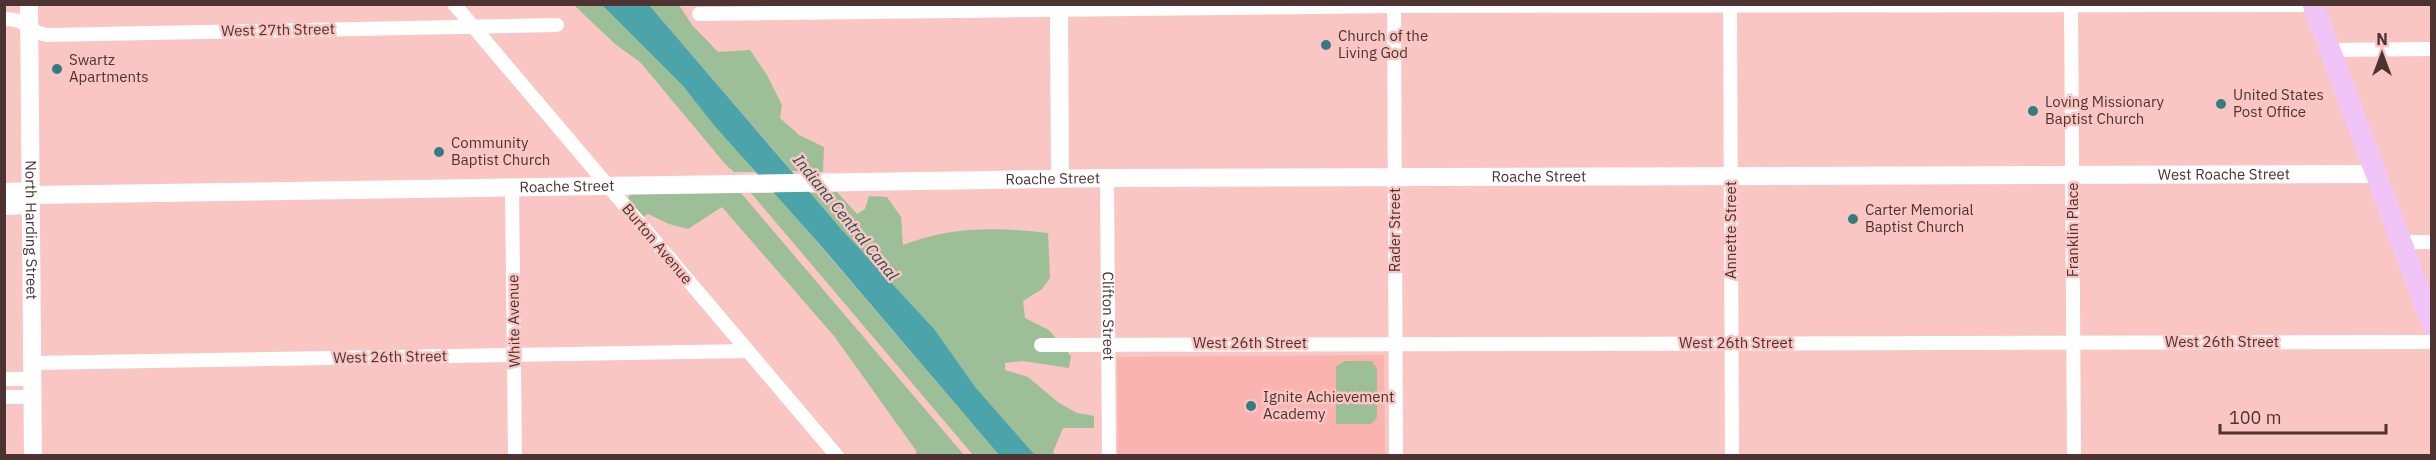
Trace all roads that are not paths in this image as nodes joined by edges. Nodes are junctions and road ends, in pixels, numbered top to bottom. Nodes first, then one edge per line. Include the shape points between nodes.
1 (29, 4) edge
2 (454, 4) edge
3 (1394, 5) edge
4 (1730, 5) edge
5 (2071, 5) edge
6 (2313, 5) edge
7 (1059, 7) edge
8 (723, 9) edge
9 (699, 14) dead end
10 (4, 19) edge
11 (557, 26) dead end
12 (30, 27) junction
13 (473, 27) junction
14 (2432, 49) edge
15 (2330, 50) junction
16 (2073, 173) junction
17 (2376, 174) junction
18 (1395, 175) junction
19 (1731, 176) junction
20 (1107, 178) junction
21 (1060, 179) junction
22 (608, 186) junction
23 (512, 187) junction
24 (4, 192) edge
25 (32, 197) junction
26 (4, 206) edge
27 (2400, 242) junction
28 (2432, 242) edge
29 (2432, 325) edge
30 (2073, 342) junction
31 (2432, 342) edge
32 (1396, 343) junction
33 (1732, 343) junction
34 (1109, 344) junction
35 (1041, 345) dead end
36 (748, 351) junction
37 (514, 356) junction
38 (4, 379) edge
39 (32, 379) junction
40 (4, 397) edge
41 (33, 456) edge
42 (515, 456) edge
43 (837, 456) edge
44 (1110, 456) edge
45 (1396, 456) edge
46 (1732, 456) edge
47 (2074, 456) edge

1 - 12 street, North Harding Street
2 - 13 street, Burton Avenue
3 - 4 street
3 - 7 street
3 - 18 street, Rader Street
4 - 5 street
4 - 19 street, Annette Street
5 - 6 street
5 - 16 street, Franklin Place
6 - 15 main road
7 - 8 street
7 - 21 street
8 - 9 street
10 - 12 street, West 27th Street via 20,20
11 - 13 street, West 27th Street
12 - 13 street, West 27th Street via 46,35
12 - 25 street, North Harding Street
13 - 22 street, Burton Avenue
14 - 15 street
15 - 17 main road
16 - 17 street, West Roache Street
16 - 19 street, Roache Street
16 - 30 street, Franklin Place
17 - 27 main road
18 - 19 street, Roache Street
18 - 20 street, Roache Street
18 - 32 street, Rader Street
19 - 33 street, Annette Street
20 - 21 street, Roache Street
20 - 34 street, Clifton Street
21 - 22 street, Roache Street
22 - 23 street, Roache Street
22 - 36 street, Burton Avenue
23 - 25 street, Roache Street
23 - 37 street, White Avenue
24 - 25 street, Roache Street
25 - 26 street, Roache Street
25 - 39 street, North Harding Street
27 - 28 street
27 - 29 main road
30 - 31 street, West 26th Street
30 - 33 street, West 26th Street
30 - 47 street, Franklin Place
32 - 33 street, West 26th Street
32 - 34 street, West 26th Street
32 - 45 street, Rader Street
33 - 46 street, Annette Street
34 - 35 street, West 26th Street
34 - 44 street, Clifton Street
36 - 37 street, West 26th Street
36 - 43 street, Burton Avenue
37 - 39 street, West 26th Street
37 - 42 street, White Avenue
38 - 39 street, West 26th Street
39 - 40 street, West 26th Street
39 - 41 street, North Harding Street

